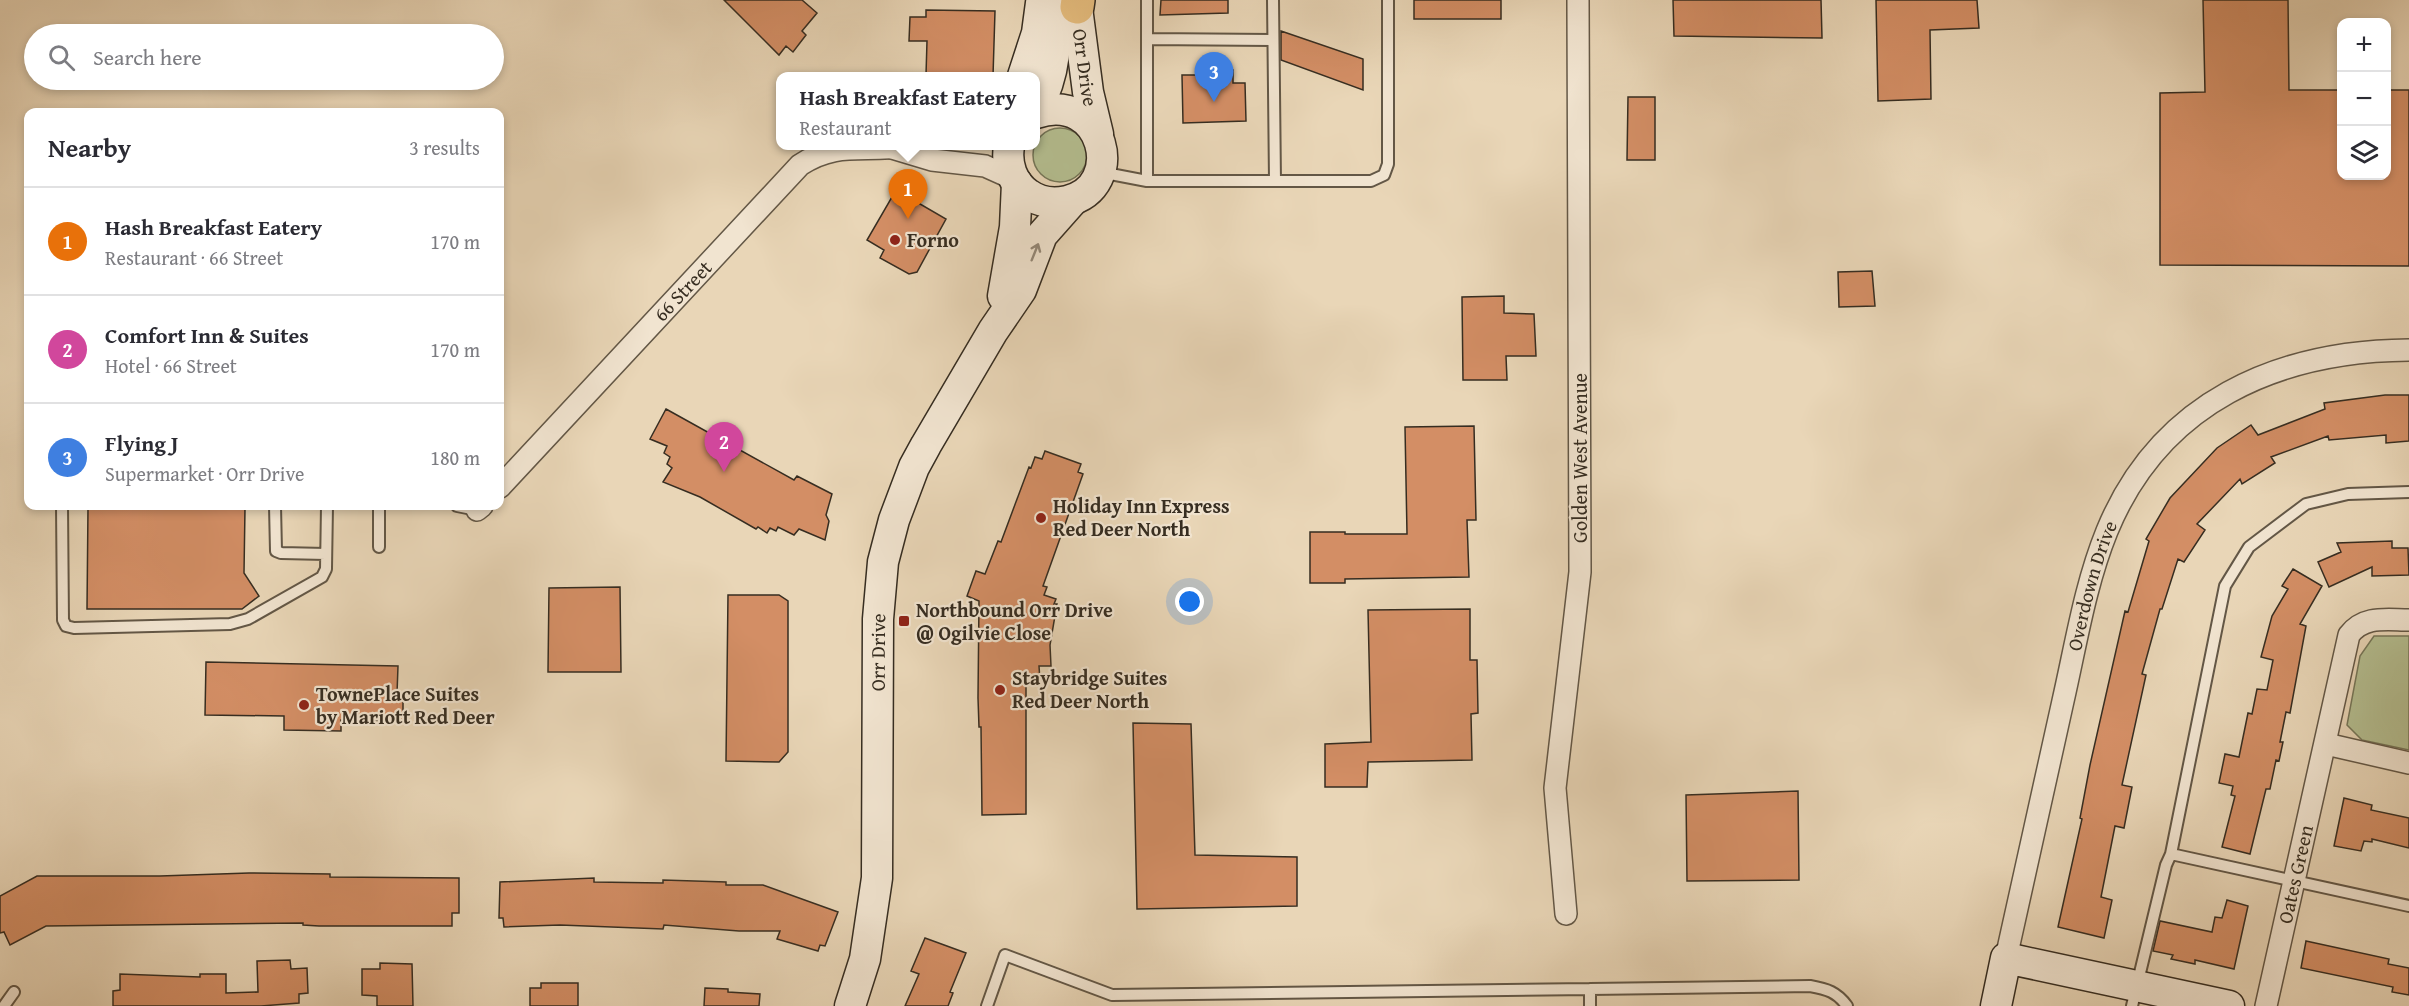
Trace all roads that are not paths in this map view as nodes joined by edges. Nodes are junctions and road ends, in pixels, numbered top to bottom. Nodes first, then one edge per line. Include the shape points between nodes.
1 (1041, 0) edge
2 (1148, 0) edge
3 (1273, 0) edge
4 (1388, 0) edge
5 (1578, 0) edge
6 (1071, 2) edge
7 (1147, 39) junction
8 (1273, 40) junction
9 (1024, 72) edge
10 (1040, 103) edge
11 (1040, 111) edge
12 (1098, 134) junction
13 (836, 150) edge
14 (907, 150) edge
15 (1009, 150) edge
16 (1100, 172) junction
17 (1015, 181) junction
18 (1147, 181) junction
19 (1275, 181) junction
20 (1073, 200) junction
21 (999, 322) junction
22 (2409, 350) edge
23 (504, 483) edge
24 (2409, 492) edge
25 (62, 510) edge
26 (275, 510) edge
27 (327, 510) edge
28 (379, 510) edge
29 (379, 547) dead end
30 (326, 554) junction
31 (2409, 620) edge
32 (2326, 744) junction
33 (2409, 764) edge
34 (2171, 854) junction
35 (2295, 881) junction
36 (2409, 906) edge
37 (1566, 914) dead end
38 (2006, 958) junction
39 (1590, 989) junction
40 (14, 992) dead end
41 (2134, 996) edge
42 (4, 1006) edge
43 (850, 1006) edge
44 (987, 1006) edge
45 (1590, 1006) edge
46 (1847, 1006) edge
47 (1996, 1006) edge
48 (2229, 1006) edge
49 (2266, 1006) edge

1 - 9 street via 1037,33
2 - 7 lane
3 - 8 lane
4 - 19 lane via 1388,164 1384,174 1371,181
5 - 37 street, Golden West Avenue via 1580,572 1555,788
6 - 10 street, Orr Drive
6 - 12 street, Orr Drive
7 - 8 lane
7 - 18 lane
8 - 19 lane
11 - 12 street via 1063,109 1077,114
12 - 16 street, Orr Drive
13 - 23 street, 66 Street via 800,165
14 - 17 street, 66 Street via 932,160 985,166
15 - 17 street, Orr Drive
16 - 18 lane
16 - 20 street, Orr Drive via 1094,184
17 - 20 street via 1042,201
17 - 21 street, Orr Drive via 1015,226
18 - 19 lane
21 -> 20 street, Orr Drive via 1021,290 1042,235
21 - 43 street, Orr Drive via 914,467 887,542 878,620 877,878 865,960
22 - 38 street, Overdown Drive via 2308,360 2231,389 2198,411 2154,451 2136,475 2108,529 2088,592
24 - 34 lane via 2348,494 2306,504 2249,547 2226,586
25 - 30 lane via 63,620 66,626 74,628 230,624 248,620 322,576
26 - 30 lane via 276,551
27 - 30 lane
28 - 29 lane
31 - 32 street, Oates Green via 2360,623 2349,635
32 - 33 street
32 - 35 street, Oates Green
34 - 35 lane
34 - 41 lane
35 - 36 lane
35 - 49 street, Oates Green
38 - 41 street
38 - 47 street, Overdown Drive
39 - 44 lane via 1112,995 1005,955
39 - 45 lane
39 - 46 lane via 1810,986 1838,994
40 - 42 lane
41 - 48 street

